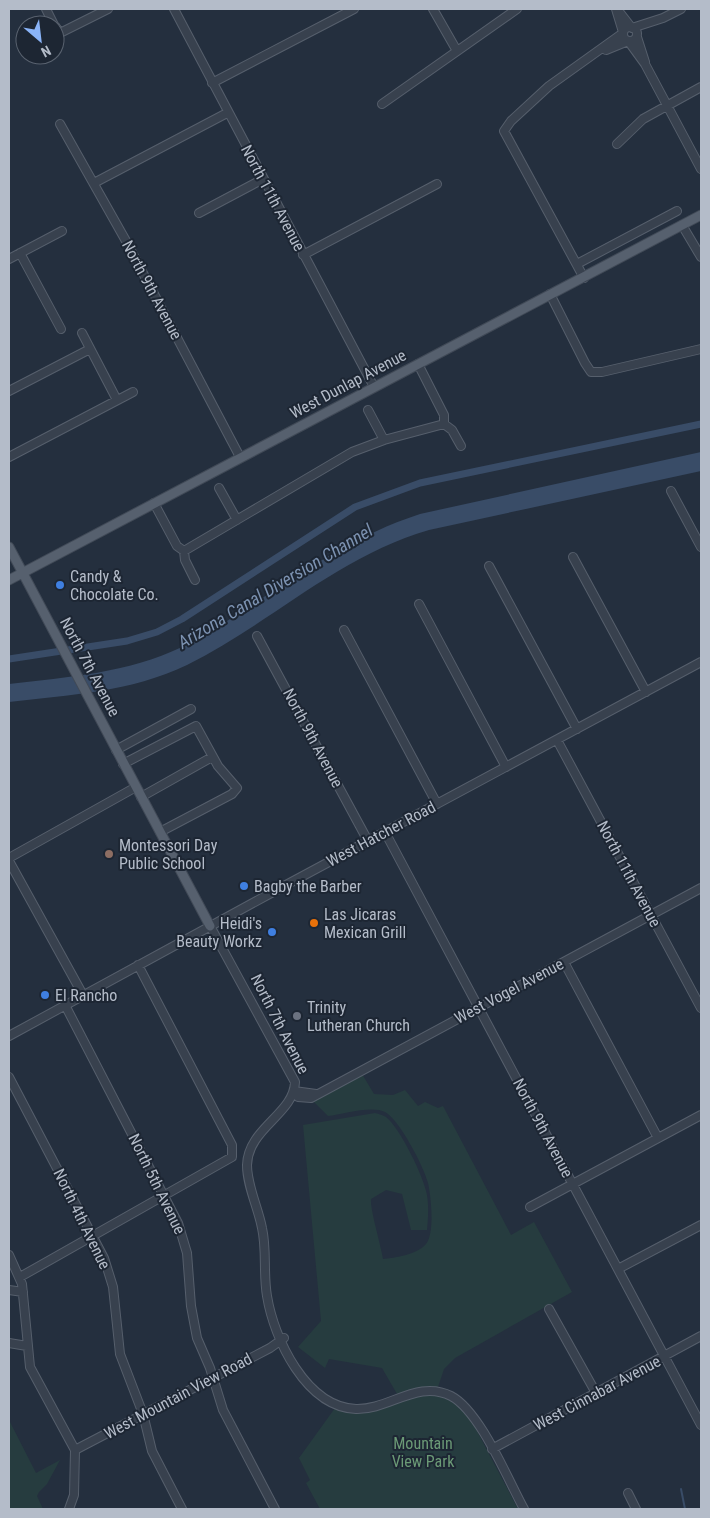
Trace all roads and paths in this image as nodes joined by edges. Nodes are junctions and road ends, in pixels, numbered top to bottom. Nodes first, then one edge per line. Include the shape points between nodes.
1 (108, 9) edge
2 (174, 9) edge
3 (354, 9) edge
4 (433, 9) edge
5 (517, 9) edge
6 (616, 9) edge
7 (681, 9) edge
8 (662, 18) junction
9 (65, 25) edge
10 (632, 27) junction
11 (623, 33) junction
12 (637, 36) junction
13 (628, 41) junction
14 (456, 51) junction
15 (599, 52) junction
16 (645, 64) junction
17 (212, 83) junction
18 (701, 87) edge
19 (382, 104) dead end
20 (667, 105) junction
21 (227, 112) junction
22 (60, 124) dead end
23 (617, 144) dead end
24 (701, 169) edge
25 (263, 179) junction
26 (94, 183) junction
27 (437, 184) dead end
28 (677, 211) dead end
29 (198, 213) dead end
30 (701, 215) edge
31 (682, 225) junction
32 (62, 231) dead end
33 (20, 253) junction
34 (303, 255) junction
35 (701, 257) edge
36 (9, 259) edge
37 (576, 264) junction
38 (584, 278) junction
39 (550, 294) junction
40 (61, 329) dead end
41 (82, 333) dead end
42 (90, 349) junction
43 (701, 349) edge
44 (418, 364) junction
45 (374, 387) junction
46 (9, 391) edge
47 (133, 392) dead end
48 (117, 400) junction
49 (368, 410) dead end
50 (444, 424) junction
51 (384, 440) junction
52 (461, 446) dead end
53 (9, 457) edge
54 (240, 457) junction
55 (219, 488) dead end
56 (671, 491) dead end
57 (154, 502) junction
58 (237, 520) junction
59 (9, 547) edge
60 (701, 547) edge
61 (184, 551) junction
62 (573, 557) dead end
63 (489, 566) dead end
64 (23, 572) junction
65 (9, 580) edge
66 (195, 580) dead end
67 (419, 604) dead end
68 (344, 630) dead end
69 (257, 636) dead end
70 (701, 662) edge
71 (646, 692) junction
72 (191, 709) dead end
73 (577, 729) junction
74 (557, 740) junction
75 (116, 750) junction
76 (212, 757) junction
77 (124, 764) junction
78 (506, 767) junction
79 (136, 787) junction
80 (141, 797) junction
81 (437, 804) junction
82 (160, 832) junction
83 (385, 832) junction
84 (368, 841) junction
85 (9, 859) edge
86 (701, 888) edge
87 (651, 915) junction
88 (210, 926) junction
89 (564, 962) junction
90 (138, 965) junction
91 (83, 995) junction
92 (65, 1005) junction
93 (478, 1008) junction
94 (701, 1008) edge
95 (9, 1036) edge
96 (9, 1077) edge
97 (294, 1091) junction
98 (701, 1115) edge
99 (658, 1138) junction
100 (573, 1184) junction
101 (166, 1196) junction
102 (530, 1207) dead end
103 (701, 1225) edge
104 (93, 1236) junction
105 (9, 1255) edge
106 (618, 1270) junction
107 (20, 1276) junction
108 (9, 1290) edge
109 (23, 1292) junction
110 (550, 1309) dead end
111 (701, 1336) edge
112 (282, 1340) junction
113 (9, 1343) edge
114 (27, 1346) junction
115 (664, 1356) junction
116 (212, 1377) junction
117 (596, 1393) junction
118 (143, 1414) junction
119 (701, 1425) edge
120 (492, 1449) junction
121 (75, 1450) junction
122 (628, 1493) dead end
123 (69, 1509) edge
124 (182, 1509) edge
125 (275, 1509) edge
126 (524, 1509) edge
127 (636, 1509) edge

1 - 9 street
2 - 17 street, North 11th Avenue
3 - 17 street
4 - 14 street
5 - 14 street
6 - 10 street
6 - 11 street
7 - 8 street
8 - 10 street
8 - 12 street
10 - 11 street
10 - 12 street
11 - 13 street
11 - 15 street
12 - 13 street
12 - 16 street
13 - 15 street
13 - 16 street
14 - 19 street
15 - 37 street via 549,86 504,131
16 - 20 street
17 - 21 street, North 11th Avenue
18 - 20 street
20 - 23 street via 643,119
20 - 24 street
21 - 25 street, North 11th Avenue
21 - 26 street
22 - 26 street, North 9th Avenue via 82,168
25 - 29 street
25 - 34 street, North 11th Avenue
26 - 54 street, North 9th Avenue
27 - 34 street
28 - 37 street
30 - 31 main road, West Dunlap Avenue
31 - 35 street
31 - 38 main road, West Dunlap Avenue
32 - 33 street
33 - 36 street
33 - 40 street
34 - 45 street, North 11th Avenue
37 - 38 street
38 - 39 main road, West Dunlap Avenue
39 - 43 street via 591,372
39 - 44 main road, West Dunlap Avenue
41 - 42 street
42 - 46 street
42 - 48 street
44 - 45 main road, West Dunlap Avenue
44 - 50 street via 444,415
45 - 54 main road, West Dunlap Avenue
47 - 48 street
48 - 53 street
49 - 51 street
50 - 51 street
50 - 52 street via 452,430
51 - 58 street via 341,458
54 - 57 main road, West Dunlap Avenue
55 - 58 street
56 - 60 street
57 - 61 street via 177,546
57 - 64 main road, West Dunlap Avenue
58 - 61 street
59 - 64 main road, North 7th Avenue
61 - 66 street via 184,560
62 - 71 street
63 - 73 street
64 - 65 main road, West Dunlap Avenue
64 - 75 main road, North 7th Avenue
67 - 78 street
68 - 81 street
69 - 84 street, North 9th Avenue
70 - 71 street, West Hatcher Road
71 - 73 street, West Hatcher Road
72 - 75 street
73 - 74 street, West Hatcher Road
74 - 78 street, West Hatcher Road
74 - 87 street, North 11th Avenue
75 - 77 main road, North 7th Avenue
76 - 77 street via 196,726
76 - 80 street
76 - 82 street via 237,788 232,794
77 - 79 main road, North 7th Avenue
78 - 81 street, West Hatcher Road
79 - 80 main road, North 7th Avenue
79 - 85 street
80 - 82 main road, North 7th Avenue
81 - 83 street, West Hatcher Road
82 - 88 main road, North 7th Avenue
83 - 84 street, West Hatcher Road
83 - 93 street, North 9th Avenue
84 - 88 street, West Hatcher Road
85 - 91 street
86 - 87 street, West Vogel Avenue
87 - 89 street, West Vogel Avenue
87 - 94 street, North 11th Avenue
88 - 90 street, West Hatcher Road
88 - 97 street, North 7th Avenue via 291,1072
89 - 93 street, West Vogel Avenue
89 - 99 street
90 - 91 street, West Hatcher Road
90 - 101 street via 232,1145 232,1157
91 - 92 street, West Hatcher Road
92 - 95 street, West Hatcher Road
92 - 101 street, North 5th Avenue
93 - 97 street, West Vogel Avenue via 318,1094
93 - 100 street, North 9th Avenue
96 - 104 street, North 4th Avenue
97 - 112 street, North 7th Avenue via 256,1138 247,1165 263,1229 266,1294
98 - 99 street
99 - 100 street
100 - 102 street
100 - 106 street, North 9th Avenue
101 - 104 street
101 - 116 street, North 5th Avenue via 184,1238 193,1322
103 - 106 street
104 - 107 street
104 - 118 street, North 4th Avenue via 113,1287 120,1354
105 - 107 street
106 - 115 street, North 9th Avenue
107 - 109 street
108 - 109 street
109 - 114 street
110 - 117 street
111 - 115 street, West Cinnabar Avenue
112 - 116 street, West Mountain View Road
112 - 120 street, North 7th Avenue via 296,1370 318,1395 332,1404 346,1408 371,1408 416,1392 440,1392 452,1396 470,1412
113 - 114 street
114 - 121 street via 30,1367
115 - 117 street, West Cinnabar Avenue
115 - 119 street, North 9th Avenue
116 - 118 street, West Mountain View Road
116 - 125 street, North 5th Avenue via 223,1410
117 - 120 street, West Cinnabar Avenue
118 - 121 street, West Mountain View Road
118 - 124 street, North 4th Avenue via 152,1451
120 - 126 street
121 - 123 street via 74,1496
122 - 127 street

